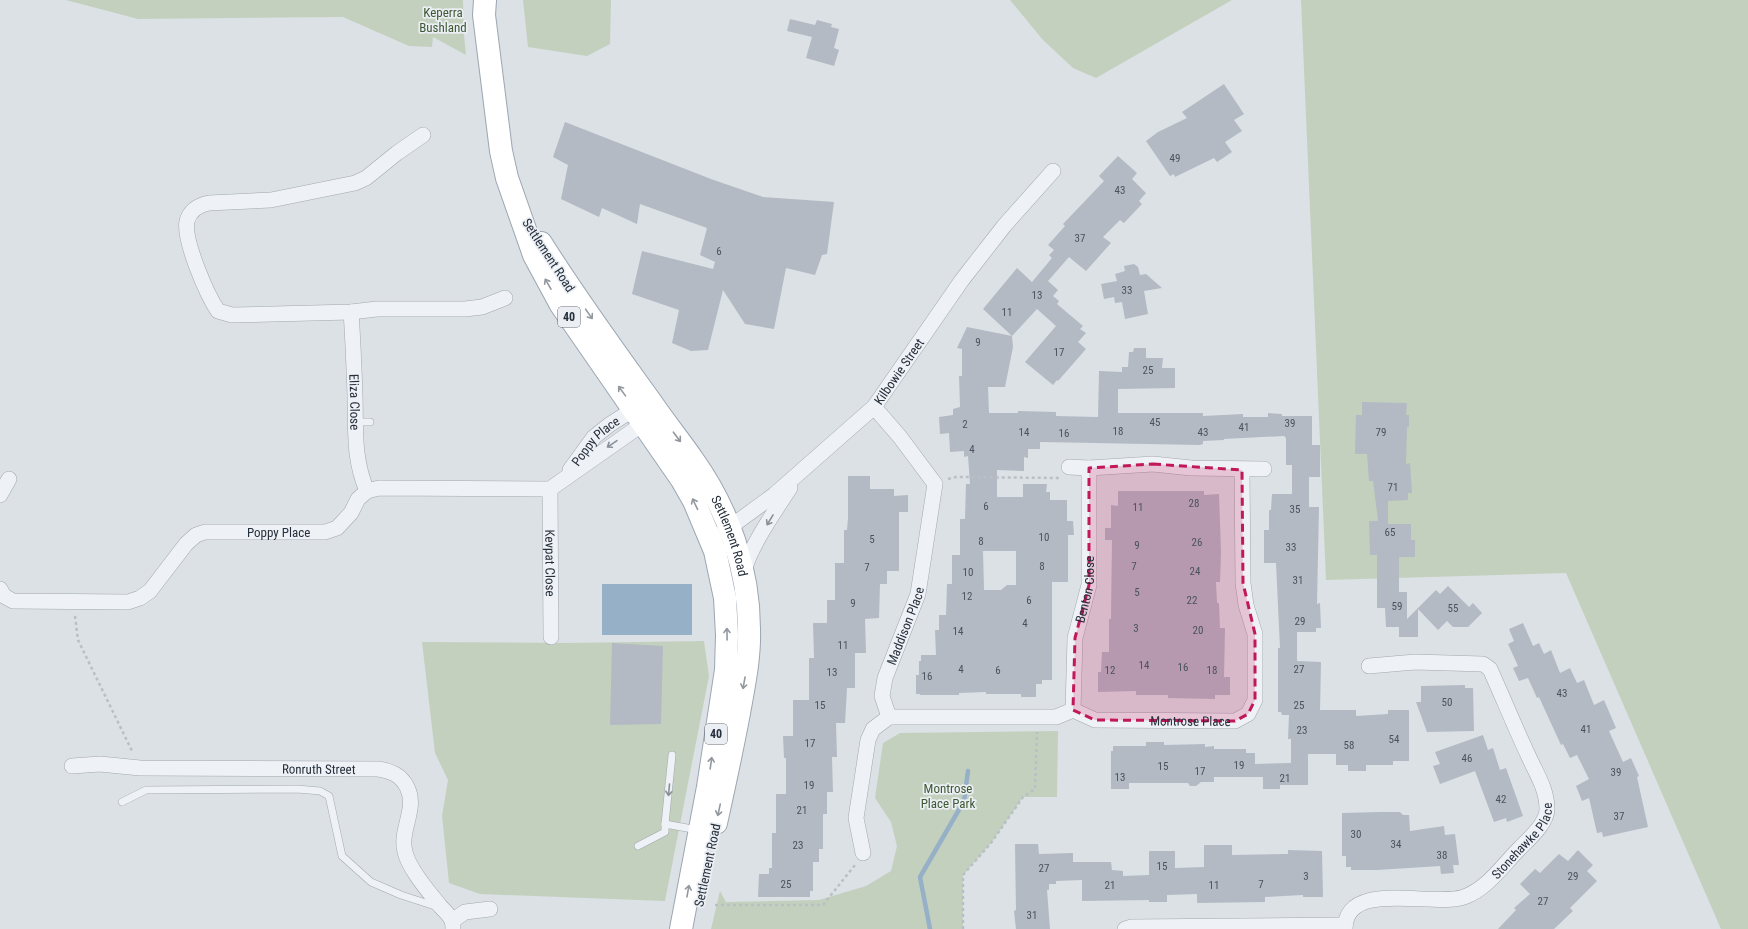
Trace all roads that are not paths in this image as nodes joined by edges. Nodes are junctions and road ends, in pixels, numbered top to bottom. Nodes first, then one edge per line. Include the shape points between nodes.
1 (485, 0) edge
2 (423, 135) dead end
3 (1053, 171) dead end
4 (505, 298) dead end
5 (351, 312) junction
6 (874, 407) junction
7 (644, 412) junction
8 (684, 464) junction
9 (1089, 468) junction
10 (1264, 469) dead end
11 (1242, 470) junction
12 (1066, 472) road end
13 (798, 475) junction
14 (9, 479) dead end
15 (555, 484) junction
16 (367, 491) junction
17 (0, 494) edge
18 (730, 528) junction
19 (711, 540) junction
20 (744, 574) junction
21 (2, 598) edge
22 (551, 637) dead end
23 (1369, 666) dead end
24 (1073, 710) junction
25 (889, 717) junction
26 (672, 755) dead end
27 (72, 766) dead end
28 (122, 802) dead end
29 (666, 824) junction
30 (700, 830) junction
31 (638, 846) dead end
32 (863, 853) road end
33 (442, 908) junction
34 (490, 909) dead end
35 (452, 925) edge
36 (1345, 927) edge
37 (681, 929) edge
38 (693, 929) edge
39 (1125, 929) edge

1 - 7 main road, Settlement Road / 40 via 484,16 501,151 515,199
2 - 5 street via 366,178 355,183 271,200 202,204 195,208 188,221 187,233 194,257 209,297 218,312 232,315
3 - 6 street, Kilbowie Street via 1004,226 962,280
4 - 5 street via 482,307 465,309 377,309
5 - 16 street, Eliza Close via 363,422 356,457
6 - 13 street, Kilbowie Street
6 - 25 street, Maddison Place via 935,484 918,594 884,678 882,696
7 - 8 main road, Settlement Road / 40
7 - 15 street, Poppy Place
8 - 18 main road, Settlement Road / 40 via 712,490
19 -> 8 main road, Settlement Road / 40 via 694,501
9 - 11 street via 1153,464
9 - 12 street
9 - 24 street, Benton Close via 1089,585 1075,638
10 - 11 street
11 - 24 street, Montrose Place via 1243,583 1246,605 1255,634 1256,651 1255,700 1248,714 1235,721 1095,720
13 - 18 street, Kilbowie Street
13 -> 20 street via 752,550
14 - 17 street
15 - 16 street via 379,488
15 - 22 street, Kevpat Close
16 - 21 street, Poppy Place via 337,528 325,532 204,532 186,544 150,591 128,602 13,601
18 - 19 street, Kilbowie Street
18 - 20 main road, Settlement Road / 40
30 -> 19 main road, Settlement Road / 40 via 727,658 725,598
20 -> 38 main road, Settlement Road / 40 via 750,629 747,668
23 - 36 street, Stonehawke Place via 1415,662 1483,664 1490,669 1544,789 1547,810 1539,829 1477,892 1462,898 1442,900 1374,899 1361,903 1351,911
24 - 25 street via 1061,716
25 - 32 street via 873,729 868,740 856,818
26 -> 29 lane
27 - 33 street, Ronruth Street via 100,764 140,768 378,769 397,774 404,780 411,794 411,805 404,830 405,854
28 - 33 lane via 146,790 320,791 329,796 342,856 371,882 400,895
29 - 30 lane
29 - 31 lane via 664,832
37 -> 30 main road, Settlement Road / 40
33 - 35 street, Ronruth Street
34 - 35 street, Ronruth Street via 465,912
36 - 39 street

